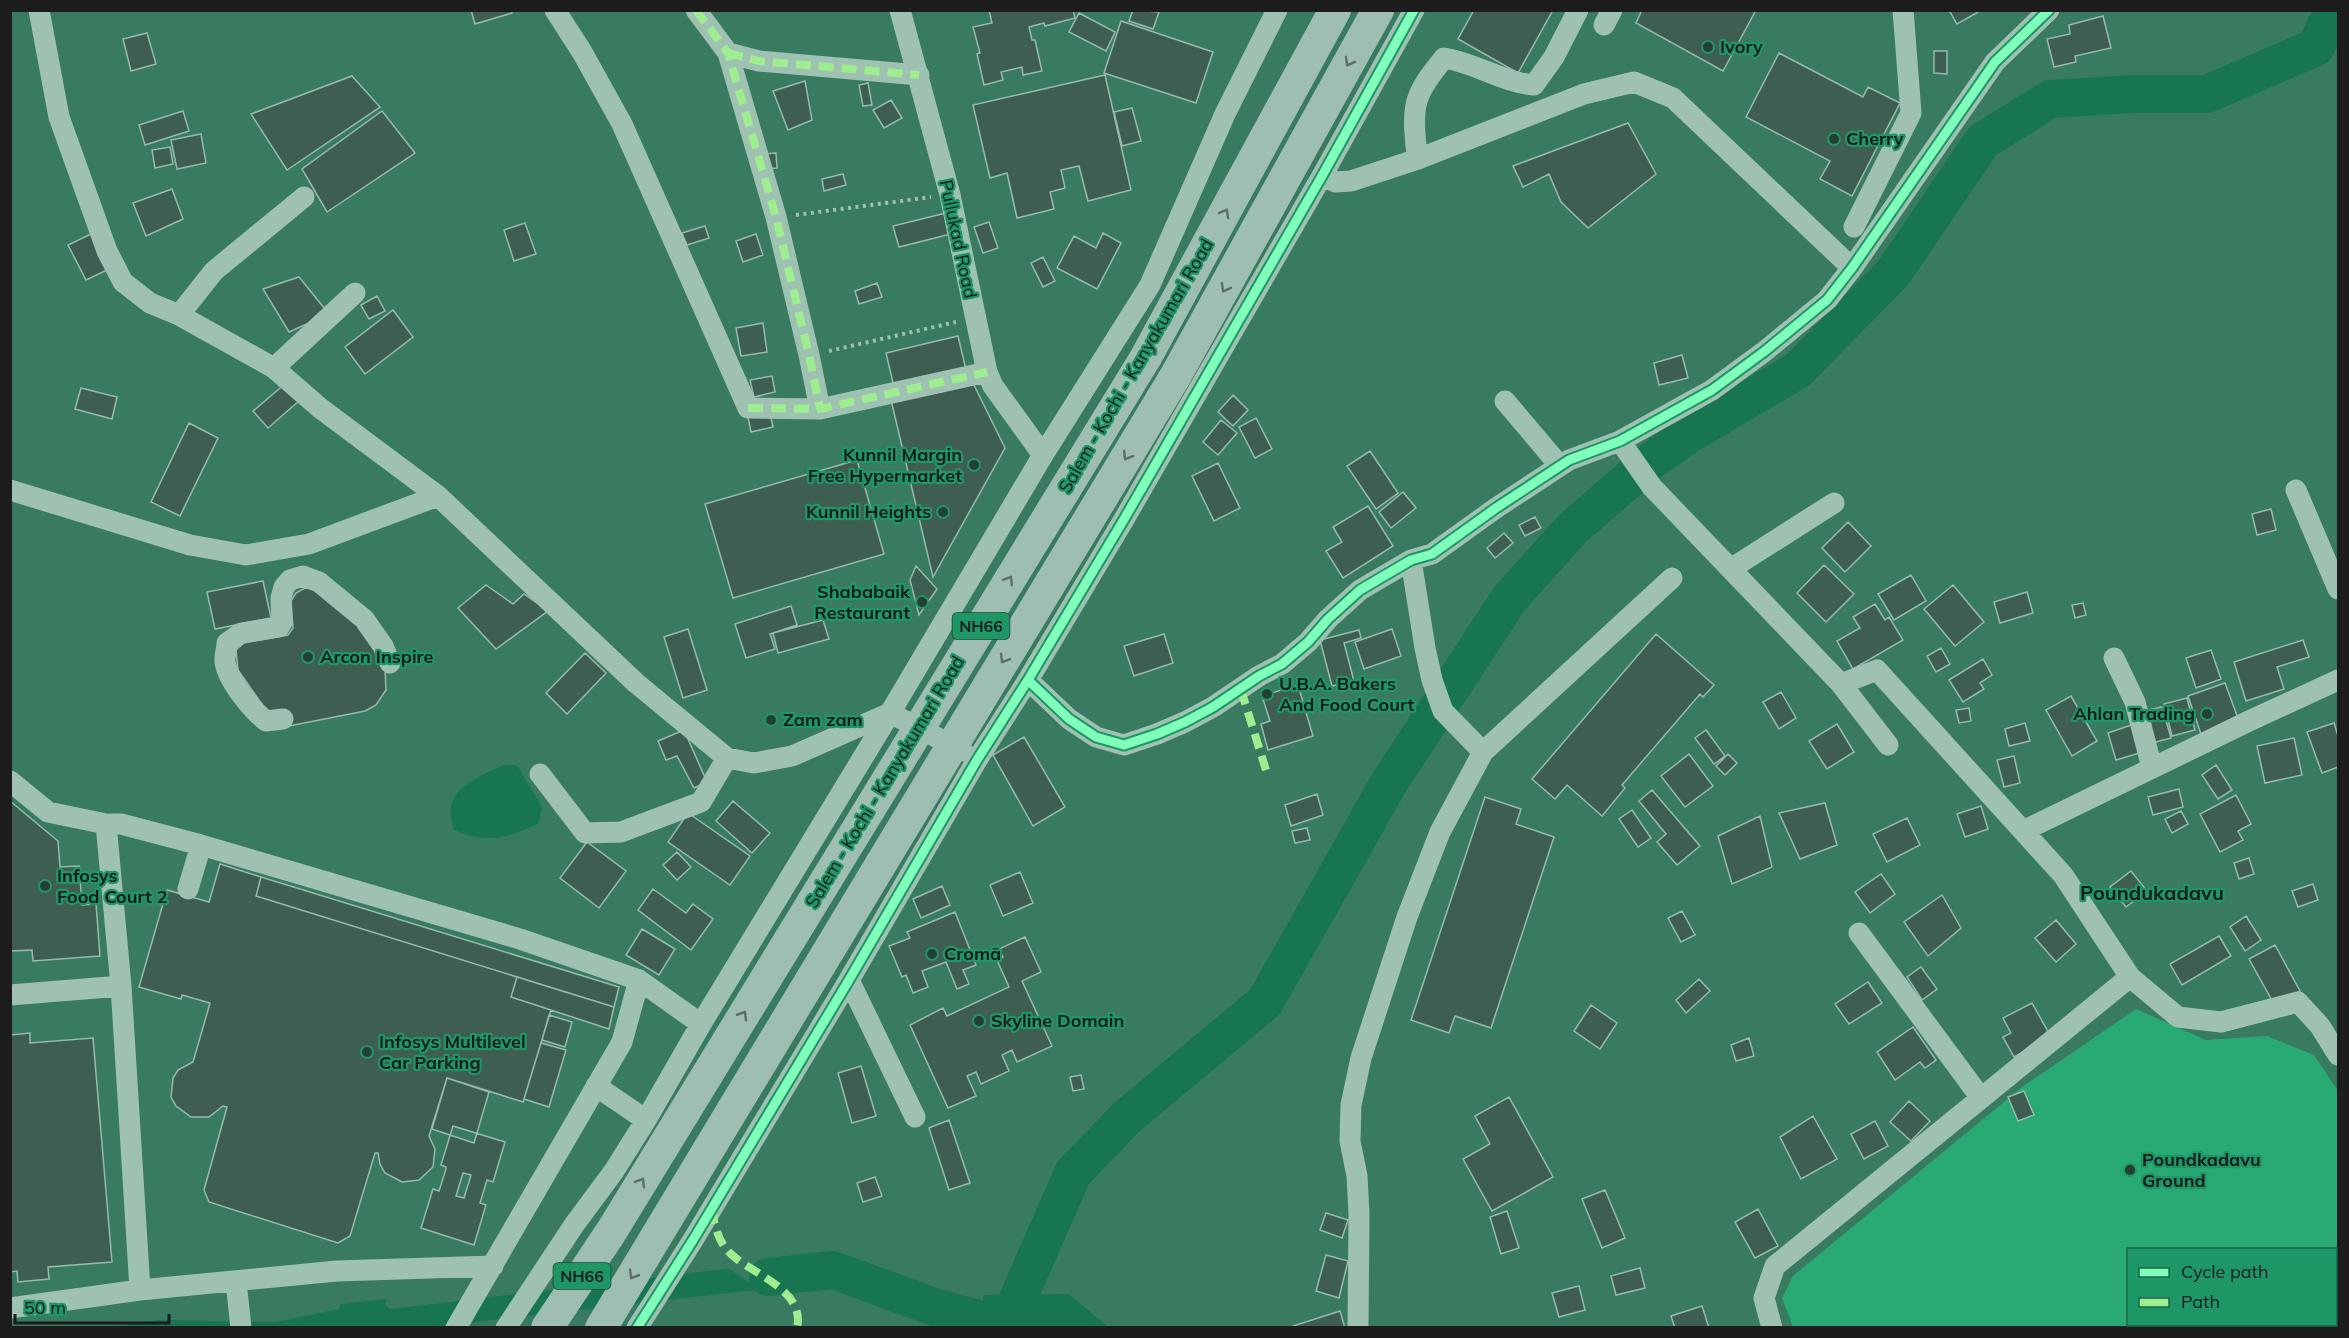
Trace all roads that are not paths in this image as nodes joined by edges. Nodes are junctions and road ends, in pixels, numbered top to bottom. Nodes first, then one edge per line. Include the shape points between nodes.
1 (39, 10) edge
2 (555, 10) edge
3 (696, 10) edge
4 (900, 10) edge
5 (1277, 10) edge
6 (1335, 10) edge
7 (1378, 10) edge
8 (1413, 10) edge
9 (1578, 10) edge
10 (1903, 10) edge
11 (2049, 10) edge
12 (728, 53) junction
13 (919, 75) junction
14 (1418, 159) junction
15 (1322, 176) junction
16 (304, 197) dead end
17 (1854, 226) dead end
18 (1852, 268) junction
19 (355, 293) dead end
20 (178, 315) junction
21 (274, 368) junction
22 (987, 372) junction
23 (1505, 401) dead end
24 (820, 409) junction
25 (1624, 448) junction
26 (1043, 455) junction
27 (1560, 466) junction
28 (10, 490) edge
29 (2296, 490) dead end
30 (438, 496) junction
31 (1834, 503) dead end
32 (282, 549) junction
33 (1411, 560) junction
34 (1732, 568) junction
35 (1672, 578) dead end
36 (290, 580) junction
37 (2338, 589) edge
38 (2114, 658) dead end
39 (390, 663) dead end
40 (1028, 680) junction
41 (2338, 680) edge
42 (1841, 684) junction
43 (890, 713) junction
44 (283, 719) dead end
45 (919, 728) junction
46 (1888, 745) dead end
47 (1483, 752) junction
48 (964, 753) junction
49 (727, 758) junction
50 (2152, 768) junction
51 (540, 774) dead end
52 (10, 781) edge
53 (106, 824) junction
54 (2023, 831) junction
55 (201, 845) junction
56 (188, 889) dead end
57 (1859, 933) dead end
58 (2130, 977) junction
59 (639, 980) junction
60 (849, 980) junction
61 (121, 986) junction
62 (10, 995) edge
63 (701, 1024) junction
64 (2338, 1055) edge
65 (596, 1086) junction
66 (1981, 1098) junction
67 (915, 1117) dead end
68 (646, 1120) junction
69 (489, 1274) junction
70 (140, 1290) junction
71 (237, 1292) junction
72 (10, 1308) edge
73 (604, 1322) edge
74 (550, 1323) edge
75 (640, 1324) edge
76 (508, 1325) edge
77 (241, 1328) edge
78 (456, 1328) edge
79 (1358, 1328) edge
80 (1772, 1328) edge

1 - 20 street via 59,117 107,250 123,282 150,303
2 - 24 street via 622,123 748,408
3 - 12 street
4 - 13 street, Pullukad Road
5 - 26 street via 1225,114 1150,285
45 -> 6 highway, Salem - Kochi - Kanyakumari Road / NH66 via 1146,357
7 -> 48 highway, Salem - Kochi - Kanyakumari Road / NH66
8 - 15 street
9 - 14 street via 1554,57 1534,85 1514,83 1444,58 1417,99
10 - 17 street via 1911,113
11 - 18 street via 1995,62
12 - 13 street via 768,62
12 - 24 street via 776,217
13 - 22 street, Pullukad Road via 950,195
14 - 15 street via 1351,181 1336,182
14 - 18 street via 1584,94 1634,82 1673,98
15 - 40 street
16 - 20 street via 214,271
18 - 25 street via 1827,300 1765,351
19 - 21 street
20 - 21 street
21 - 30 street via 320,408
22 - 24 street
22 - 26 street, Pullukad Road
23 - 27 street
25 - 27 street via 1569,460
25 - 34 street via 1652,487
26 - 43 street
27 - 33 street via 1432,554
28 - 32 street via 190,545 246,555
29 - 37 street
30 - 32 street via 309,544
30 - 49 street via 636,683
31 - 34 street
32 - 36 street
33 - 40 street via 1360,590 1282,664 1213,707 1124,745 1096,737 1069,719
33 - 47 street via 1432,680 1443,711
34 - 42 street
35 - 47 street
36 - 39 street via 303,576 319,582 349,606 364,619
36 - 44 street via 280,598 279,627 241,633 228,643 225,662 254,712 266,721
38 - 50 street via 2135,702
40 - 48 street
41 - 50 street
42 - 46 street
42 - 54 street via 1877,670
43 - 45 street
43 - 49 street via 792,756 754,763
43 - 63 street
45 - 48 street
74 -> 45 highway, Salem - Kochi - Kanyakumari Road / NH66 via 611,1232
47 - 79 street via 1440,832 1407,917 1357,1076 1350,1141 1358,1176
48 - 60 street
48 -> 73 highway, Salem - Kochi - Kanyakumari Road / NH66
49 - 51 street via 701,802 621,832 585,833
50 - 54 street
52 - 53 street via 48,812
53 - 55 street via 121,824
53 - 61 street
54 - 58 street via 2063,875
55 - 56 street
55 - 59 street via 520,939
57 - 66 street
58 - 64 street via 2178,1017 2221,1022 2298,1002 2320,1026
58 - 66 street
59 - 63 street
59 - 65 street via 621,1042
60 - 67 street
60 - 75 street
61 - 62 street
61 - 70 street
63 - 68 street
65 - 68 street
65 - 69 street
66 - 80 street via 1775,1266 1764,1298
68 - 76 street
69 - 71 street via 338,1271
69 - 78 street
70 - 71 street
70 - 72 street
71 - 77 street

